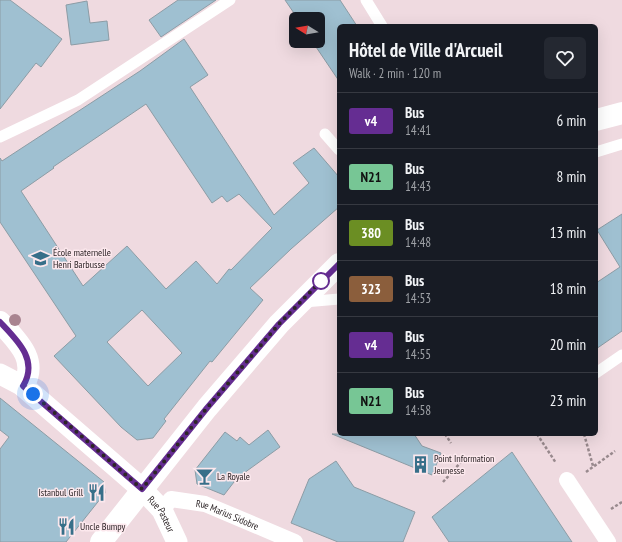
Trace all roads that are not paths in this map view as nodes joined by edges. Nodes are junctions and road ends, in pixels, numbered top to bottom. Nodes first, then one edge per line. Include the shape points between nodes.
1 (230, 0) edge
2 (366, 0) edge
3 (381, 24) edge
4 (622, 113) edge
5 (598, 119) edge
6 (325, 134) dead end
7 (0, 137) edge
8 (622, 144) edge
9 (337, 148) edge
10 (598, 151) edge
11 (337, 266) edge
12 (337, 299) edge
13 (300, 302) junction
14 (0, 322) edge
15 (622, 355) edge
16 (598, 372) edge
17 (0, 374) edge
18 (23, 386) junction
19 (568, 482) road end
20 (142, 489) junction
21 (162, 510) junction
22 (101, 542) edge
23 (177, 542) edge
24 (295, 542) edge
25 (608, 542) edge

1 - 7 lane via 78,100
2 - 3 lane
4 - 5 main road
6 - 9 lane
8 - 10 lane
11 - 13 main road
12 - 13 lane
13 - 20 main road via 207,408
14 - 18 main road via 27,354 28,373
15 - 16 lane
17 - 18 street
18 - 20 main road
19 - 25 street
20 - 21 street, Rue Pasteur
20 - 22 main road
21 - 23 street, Rue Pasteur
21 - 24 street, Rue Marius Sidobre via 171,499 205,504

